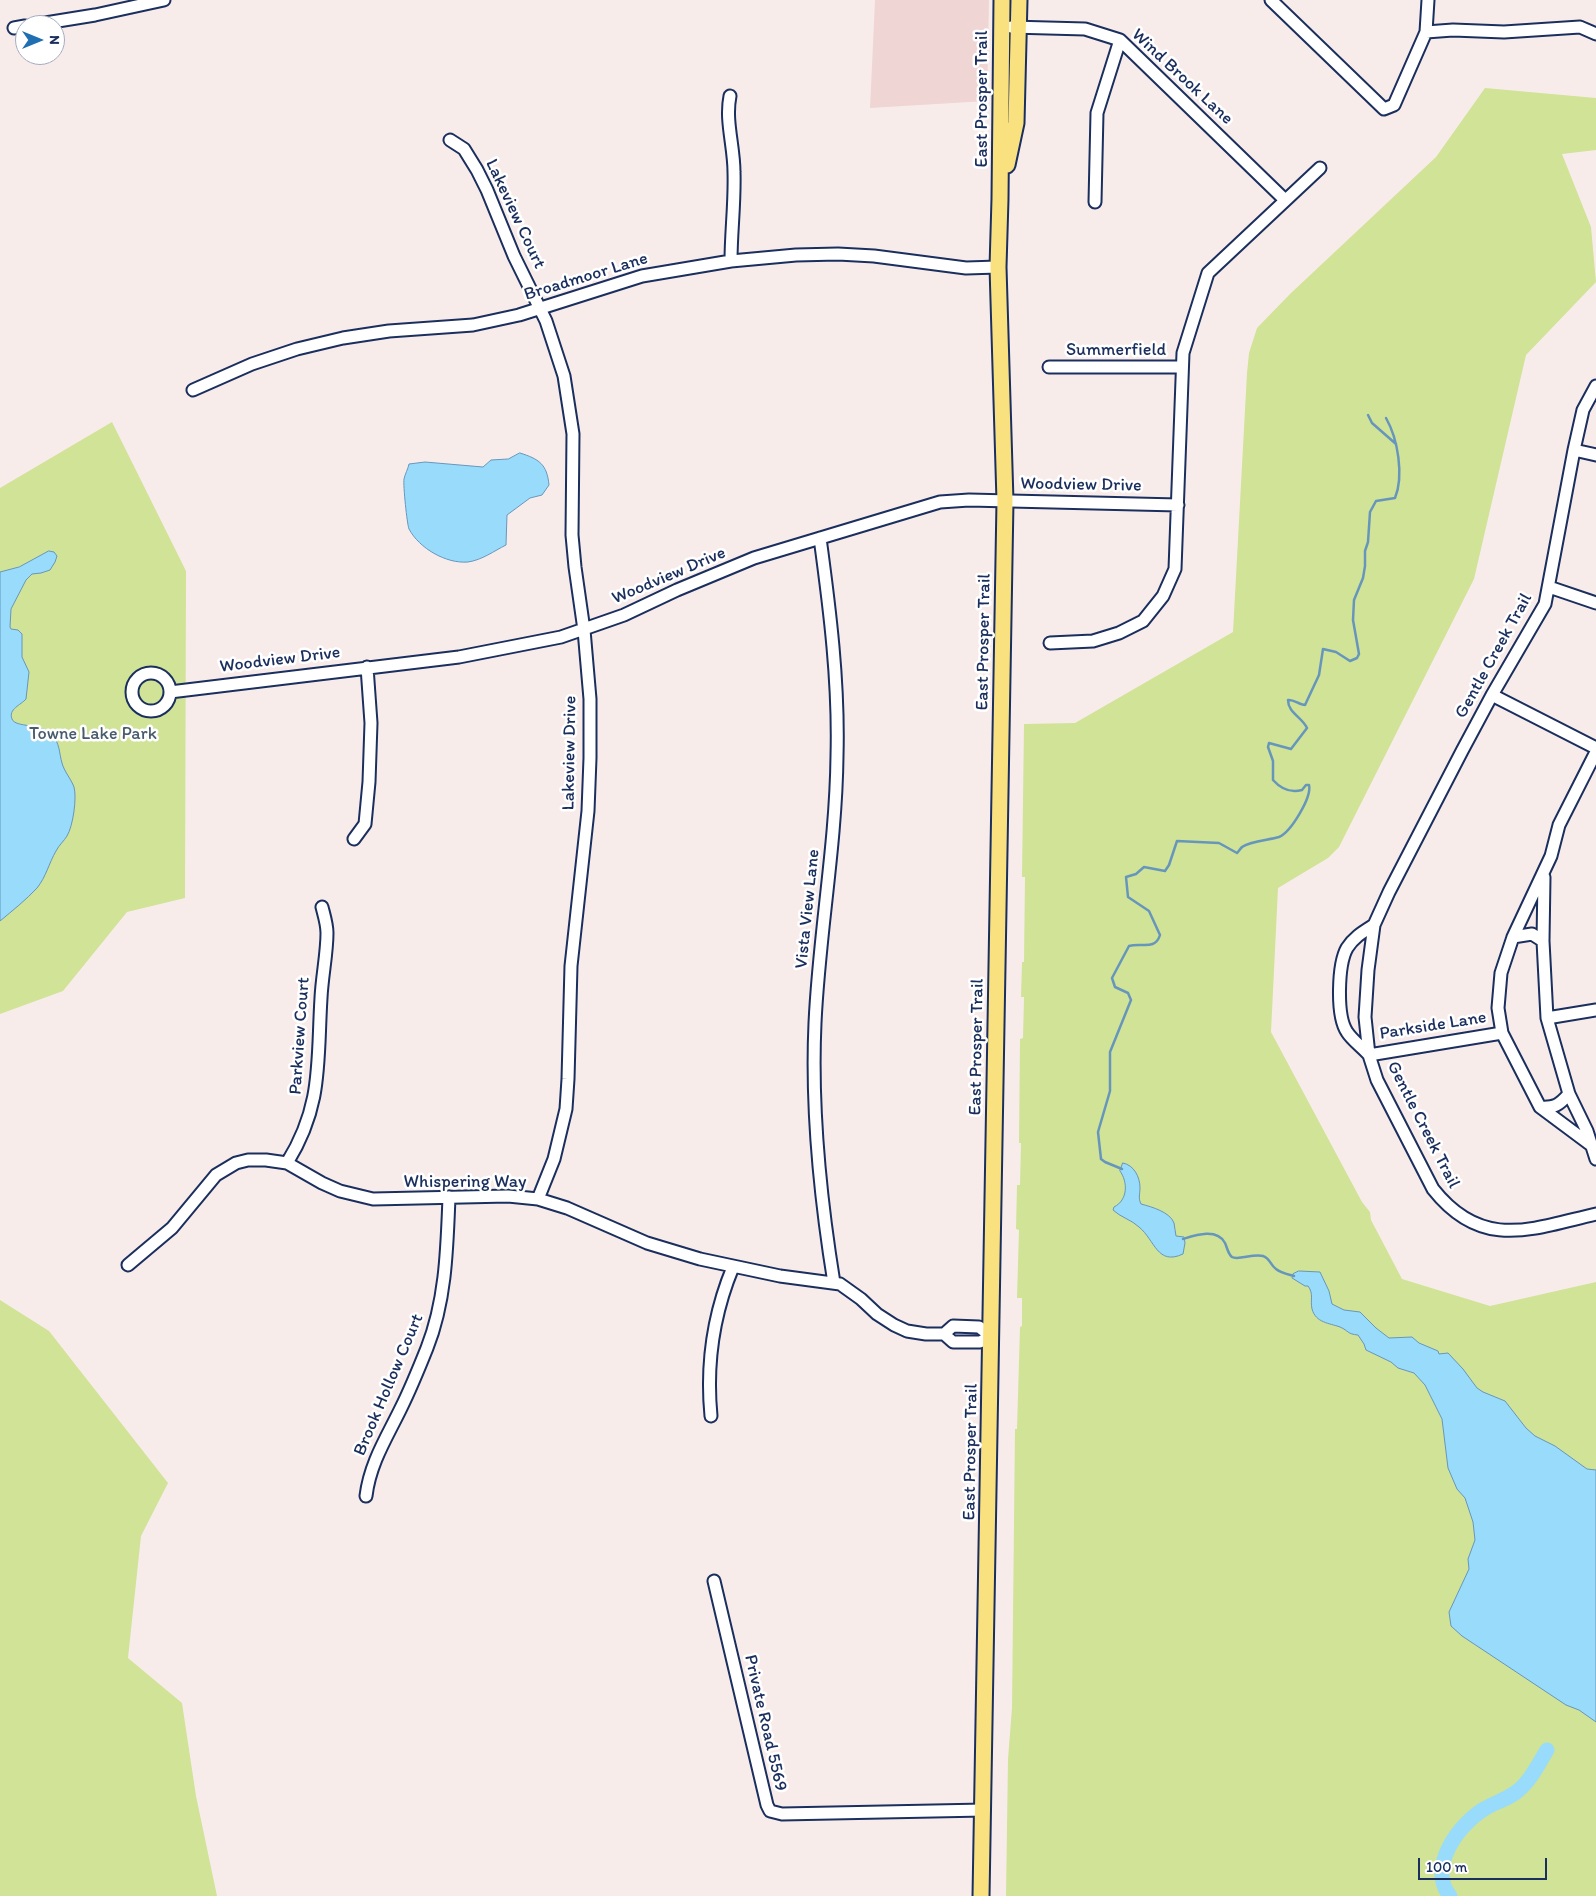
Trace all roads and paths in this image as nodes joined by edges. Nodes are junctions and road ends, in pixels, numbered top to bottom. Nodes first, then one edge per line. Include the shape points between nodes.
1 (164, 0) edge
2 (1002, 0) edge
3 (1019, 0) edge
4 (1271, 0) edge
5 (1428, 0) edge
6 (65, 20) edge
7 (1002, 27) junction
8 (1018, 27) junction
9 (1426, 32) junction
10 (1596, 34) edge
11 (1120, 40) junction
12 (730, 96) dead end
13 (450, 140) dead end
14 (1320, 168) dead end
15 (1000, 199) junction
16 (1286, 200) junction
17 (1094, 202) dead end
18 (731, 262) junction
19 (998, 267) junction
20 (540, 308) junction
21 (1049, 367) dead end
22 (1182, 367) junction
23 (1596, 386) edge
24 (193, 390) dead end
25 (1574, 450) junction
26 (1596, 455) edge
27 (1005, 501) junction
28 (1178, 505) junction
29 (820, 538) junction
30 (1549, 587) junction
31 (1596, 603) edge
32 (584, 630) junction
33 (1050, 644) dead end
34 (367, 667) junction
35 (170, 692) dead end
36 (1492, 695) junction
37 (1596, 748) edge
38 (1596, 752) edge
39 (354, 839) dead end
40 (1544, 873) junction
41 (322, 907) dead end
42 (1374, 925) junction
43 (1513, 937) junction
44 (1543, 941) junction
45 (1596, 1010) edge
46 (1547, 1018) junction
47 (1502, 1033) junction
48 (1369, 1054) junction
49 (1569, 1094) junction
50 (1540, 1106) junction
51 (1591, 1145) junction
52 (1596, 1159) edge
53 (287, 1163) junction
54 (449, 1197) junction
55 (538, 1200) junction
56 (1596, 1214) edge
57 (128, 1265) dead end
58 (732, 1267) junction
59 (834, 1283) junction
60 (990, 1336) junction
61 (711, 1416) dead end
62 (366, 1496) dead end
63 (714, 1581) dead end
64 (984, 1810) junction
65 (981, 1896) edge

1 - 6 street
2 - 7 main road, East Prosper Trail
3 - 8 main road, East Prosper Trail
4 - 9 street via 1384,109 1394,104
5 - 9 street
7 - 8 street, Wind Brook Lane
7 - 15 main road, East Prosper Trail
8 - 11 street, Wind Brook Lane via 1085,29
8 - 15 main road, East Prosper Trail via 1016,123
9 - 10 street via 1504,32 1580,27
11 - 16 street, Wind Brook Lane
11 - 17 street via 1097,113
12 - 18 street via 727,112 734,173
13 - 20 street, Lakeview Court via 464,149 477,170
14 - 16 street
15 - 19 main road, East Prosper Trail
16 - 22 street via 1208,273 1183,353
18 - 19 street, Broadmoor Lane via 838,254 966,268
18 - 20 street, Broadmoor Lane via 642,276
19 - 27 main road, East Prosper Trail
20 - 24 street, Broadmoor Lane via 473,324 343,338 252,364
20 - 32 street, Lakeview Drive via 556,348 571,416 574,463 572,535
21 - 22 street, Summerfield
22 - 28 street
23 - 25 street, Gentle Creek Trail via 1583,410
25 - 26 street
25 - 30 street, Gentle Creek Trail
27 - 28 street, Woodview Drive
27 - 29 street, Woodview Drive via 940,502
27 - 60 main road, East Prosper Trail
28 - 33 street via 1175,569 1164,596 1144,621 1093,641
29 - 32 street, Woodview Drive via 754,558
29 - 59 street, Vista View Lane via 833,642 837,757 835,810 819,962 814,1078 820,1188
30 - 31 street
30 - 36 street, Gentle Creek Trail via 1545,604
32 - 34 street, Woodview Drive via 502,650
32 - 55 street, Lakeview Drive via 590,698 590,758 588,812 571,966 568,1079 561,1132
34 - 35 street, Woodview Drive
34 - 39 street via 371,723 369,782 365,824
36 - 37 street
36 - 42 street, Gentle Creek Trail
38 - 40 street via 1559,825
40 - 43 street
40 - 44 street
41 - 53 street, Parkview Court via 327,932 317,1080 310,1114
42 - 48 street, Gentle Creek Trail via 1366,1008
42 - 48 street, Gentle Creek Trail via 1357,936 1346,949 1339,980 1340,1013 1346,1032
43 - 44 street via 1532,934
43 - 47 street via 1501,973 1498,1008
44 - 46 street
45 - 46 street
46 - 49 street
47 - 48 street, Parkside Lane
47 - 50 street
48 - 56 street, Gentle Creek Trail via 1377,1080 1433,1189 1445,1204 1464,1218 1505,1232 1529,1230
49 - 50 street via 1559,1106
49 - 51 street
50 - 51 street
51 - 52 street
53 - 54 street, Whispering Way via 354,1196 389,1200
53 - 57 street, Whispering Way via 256,1159 225,1168 207,1184 172,1228
54 - 55 street, Whispering Way via 508,1196
54 - 62 street, Brook Hollow Court via 445,1274 439,1309 427,1348 374,1463
55 - 58 street, Whispering Way via 567,1208 647,1242
58 - 59 street, Whispering Way
58 - 61 street via 711,1344
59 - 60 street, Whispering Way via 845,1286 894,1325 917,1333 944,1334 953,1326 979,1327
60 - 64 main road, East Prosper Trail
63 - 64 street, Private Road 5569 via 770,1811 782,1814
64 - 65 main road, East Prosper Trail

